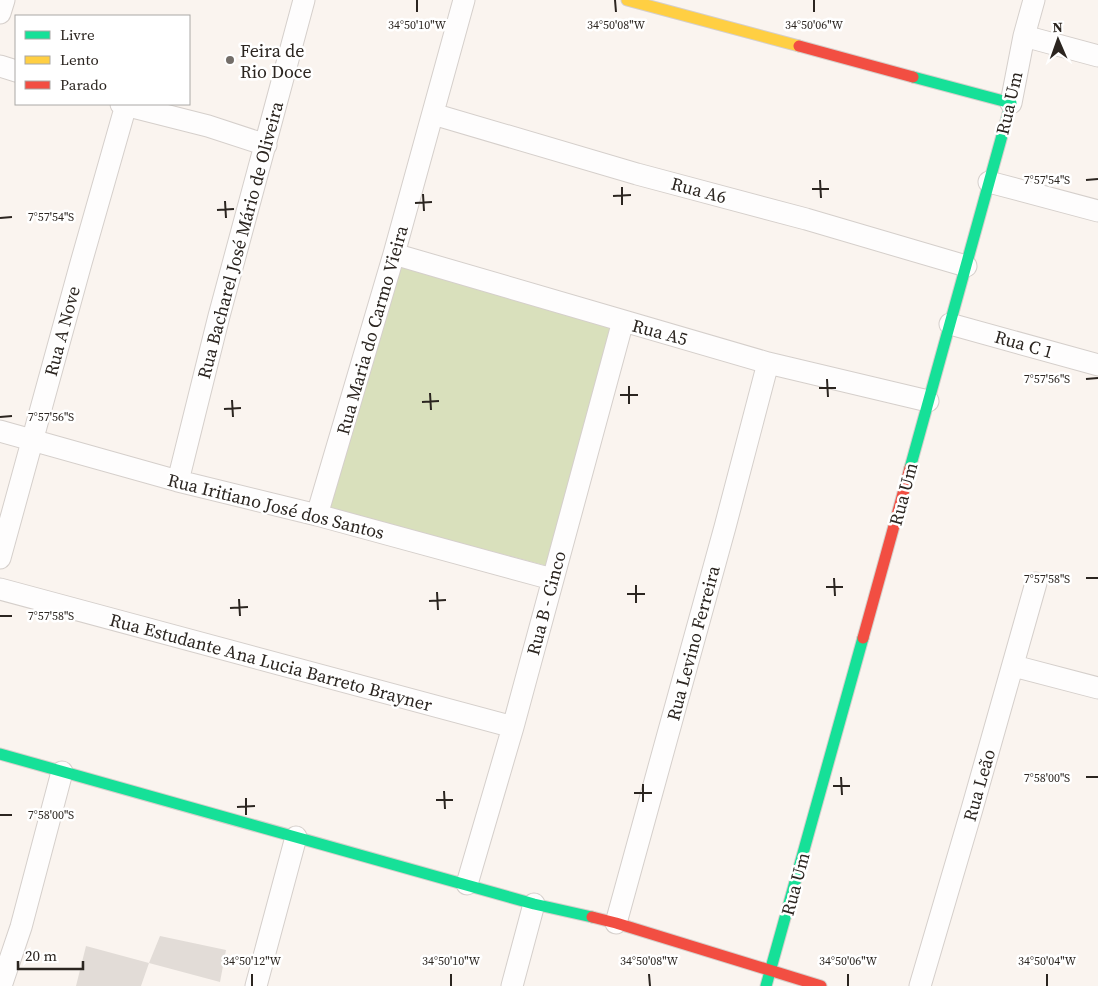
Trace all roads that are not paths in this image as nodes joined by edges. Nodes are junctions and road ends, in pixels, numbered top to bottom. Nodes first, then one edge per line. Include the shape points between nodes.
1 (4, 0) edge
2 (304, 0) edge
3 (464, 0) edge
4 (627, 0) edge
5 (1034, 0) edge
6 (0, 13) edge
7 (1024, 36) junction
8 (1098, 56) edge
9 (0, 66) edge
10 (15, 71) edge
11 (1011, 103) junction
12 (124, 105) edge
13 (433, 114) junction
14 (266, 145) junction
15 (989, 182) junction
16 (1098, 211) edge
17 (394, 254) junction
18 (966, 266) junction
19 (623, 321) junction
20 (950, 324) junction
21 (768, 363) junction
22 (1098, 365) edge
23 (928, 401) junction
24 (0, 430) edge
25 (32, 440) junction
26 (178, 481) junction
27 (317, 515) junction
28 (0, 558) edge
29 (552, 579) junction
30 (1036, 583) dead end
31 (0, 589) edge
32 (1014, 666) junction
33 (1098, 688) edge
34 (513, 726) junction
35 (0, 754) edge
36 (62, 772) junction
37 (296, 837) junction
38 (466, 884) junction
39 (534, 904) junction
40 (616, 924) junction
41 (771, 971) junction
42 (1, 986) edge
43 (256, 986) edge
44 (512, 986) edge
45 (766, 986) edge
46 (822, 986) edge
47 (920, 986) edge

1 - 6 street
2 - 14 street, Rua Bacharel José Mário de Oliveira
3 - 13 street, Rua Maria do Carmo Vieira
4 - 11 street
5 - 7 street, Rua Um
7 - 8 street
7 - 11 street, Rua Um
9 - 10 street
11 - 15 street, Rua Um
12 - 14 street via 208,126
12 - 25 street, Rua A Nove
13 - 17 street, Rua Maria do Carmo Vieira
13 - 18 street, Rua A6
14 - 26 street, Rua Bacharel José Mário de Oliveira
15 - 16 street
15 - 18 street, Rua Um
17 - 19 street, Rua A5
17 - 27 street, Rua Maria do Carmo Vieira
18 - 20 street, Rua Um
19 - 21 street, Rua A5
19 - 29 street, Rua B - Cinco
20 - 22 street, Rua C 1
20 - 23 street, Rua Um
21 - 23 street, Rua A5
21 - 40 street, Rua Levino Ferreira
23 - 41 street, Rua Um
24 - 25 street, Rua Iritiano José dos Santos
25 - 26 street, Rua Iritiano José dos Santos
25 - 28 street, Rua A Nove
26 - 27 street, Rua Iritiano José dos Santos
27 - 29 street, Rua Iritiano José dos Santos
29 - 34 street, Rua B - Cinco
30 - 32 street, Rua Leão
31 - 34 street, Rua Estudante Ana Lucia Barreto Brayner
32 - 33 street
32 - 47 street, Rua Leão
34 - 38 street, Rua B - Cinco
35 - 36 street
36 - 37 street
36 - 42 street via 21,927
37 - 38 street
37 - 43 street
38 - 39 street
39 - 40 street
39 - 44 street
40 - 41 street
41 - 45 street, Rua Um
41 - 46 street

